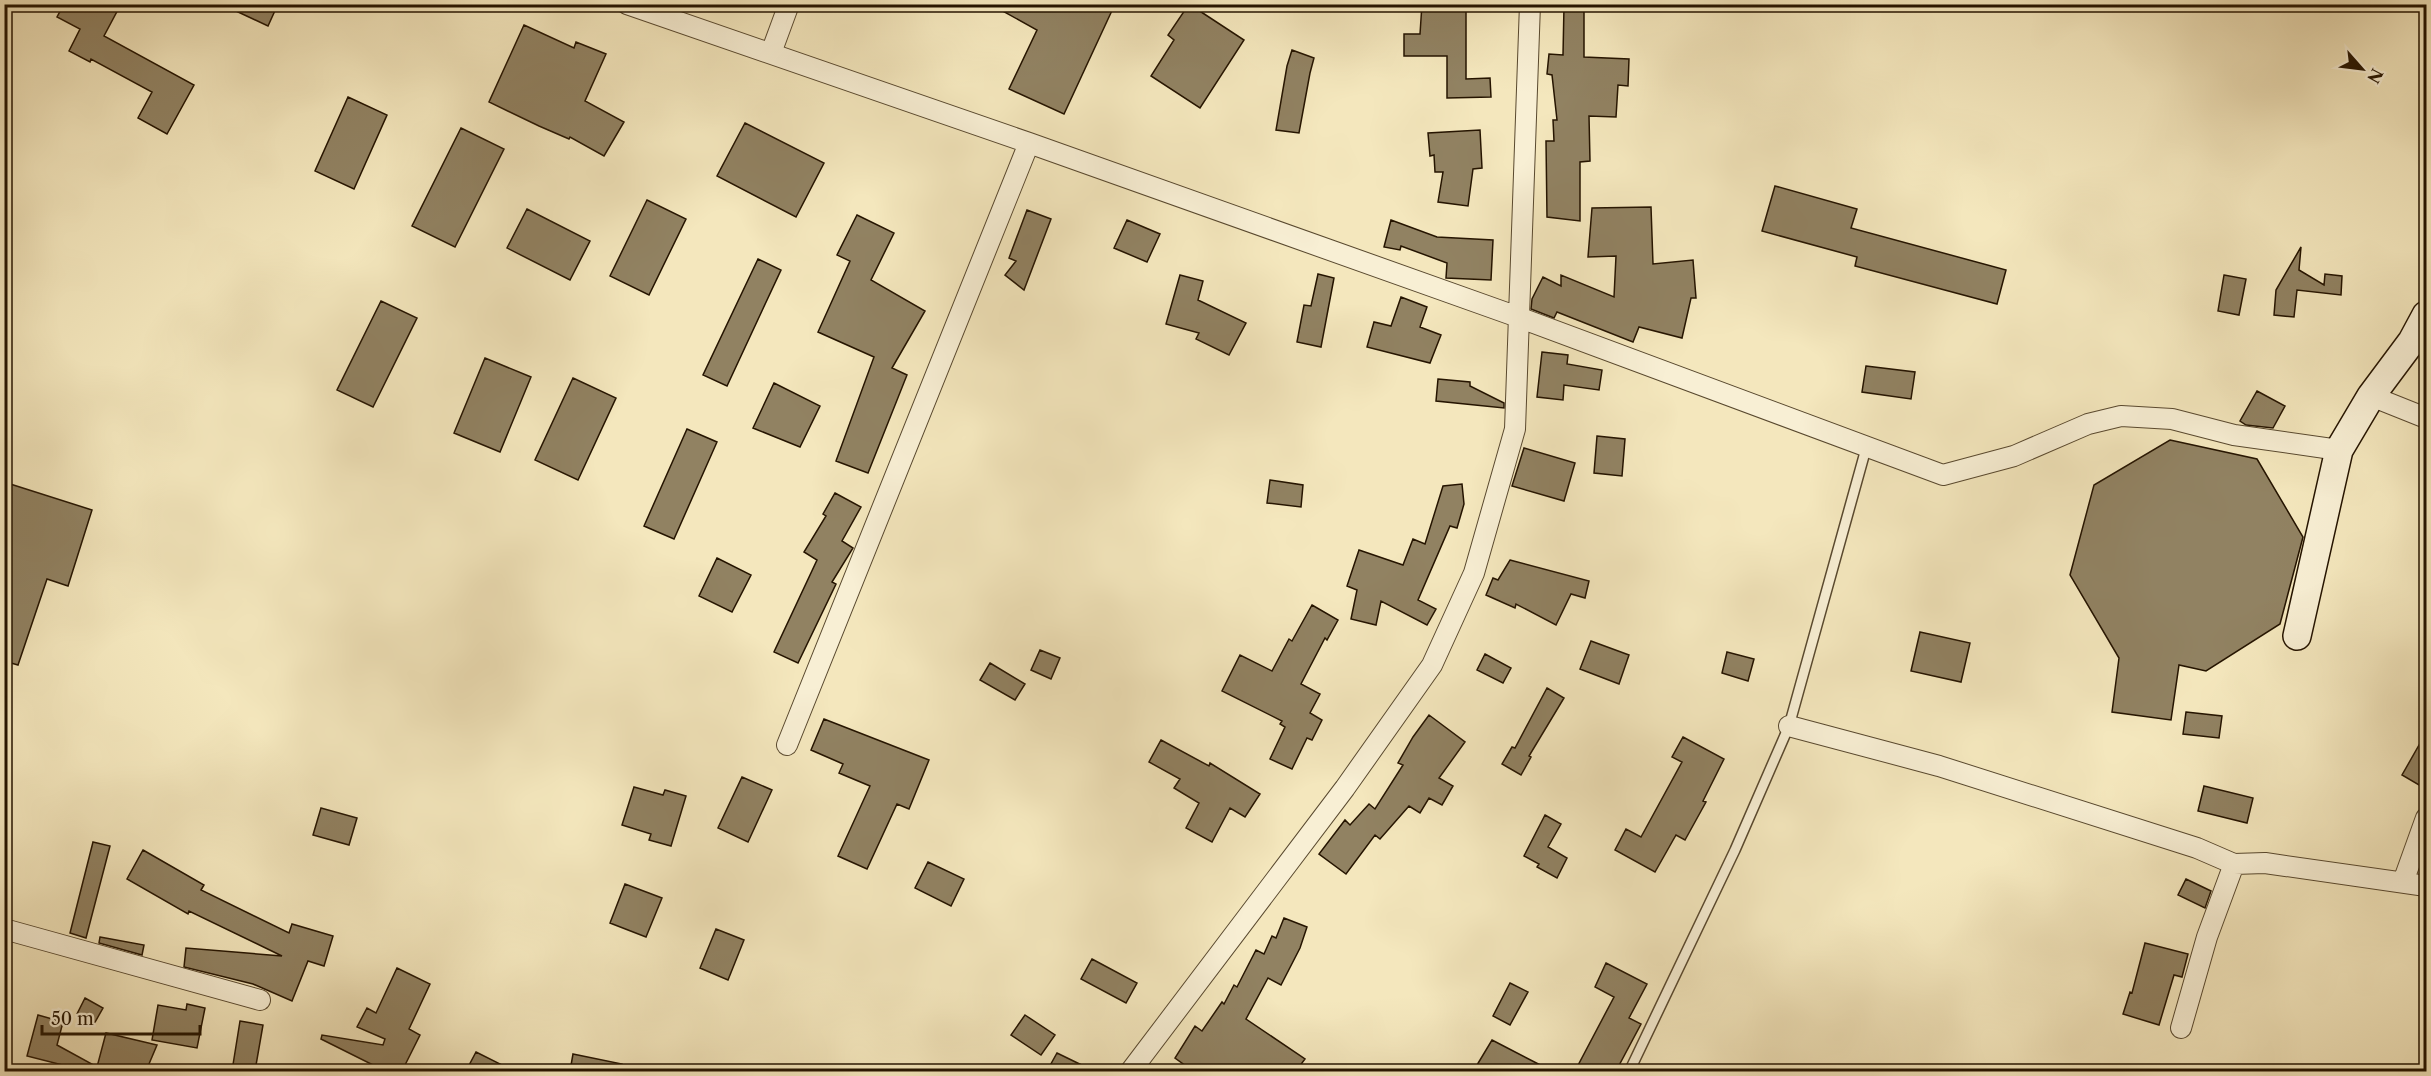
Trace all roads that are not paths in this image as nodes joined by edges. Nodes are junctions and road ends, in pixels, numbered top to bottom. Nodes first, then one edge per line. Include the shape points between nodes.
1 (627, 4) edge
2 (789, 4) edge
3 (1530, 4) edge
4 (771, 53) junction
5 (1029, 143) junction
6 (2427, 315) edge
7 (1518, 317) junction
8 (2371, 396) junction
9 (2427, 418) edge
10 (1867, 445) junction
11 (2339, 450) junction
12 (2297, 636) dead end
13 (1789, 726) junction
14 (787, 745) dead end
15 (2427, 818) edge
16 (2234, 864) junction
17 (2403, 882) junction
18 (2427, 886) edge
19 (4, 929) edge
20 (260, 1000) dead end
21 (2181, 1028) dead end
22 (1130, 1071) edge
23 (1629, 1071) edge

1 - 4 street
2 - 4 street
3 - 7 street
4 - 5 street
5 - 7 street
5 - 14 street
6 - 8 street
7 - 10 street
7 - 22 street via 1515,429 1474,573 1432,665 1345,788
8 - 9 street
8 - 11 street
10 - 11 street via 1943,475 2014,456 2088,424 2121,416 2172,419 2234,435
10 - 13 lane
11 - 12 street
13 - 16 street via 1939,766 2197,848
13 - 23 lane via 1735,850
15 - 17 street
16 - 17 street via 2265,863
16 - 21 street via 2207,937
17 - 18 street
19 - 20 street

